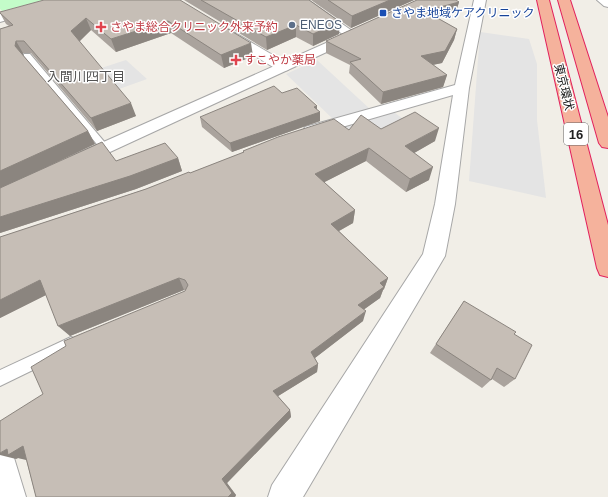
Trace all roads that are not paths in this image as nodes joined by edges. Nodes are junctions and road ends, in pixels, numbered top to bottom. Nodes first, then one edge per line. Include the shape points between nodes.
1 (65, 0) edge
2 (301, 0) edge
3 (480, 0) edge
4 (543, 0) edge
5 (564, 0) edge
6 (603, 0) edge
7 (608, 4) edge
8 (0, 18) edge
9 (218, 28) edge
10 (27, 56) edge
11 (283, 67) junction
12 (462, 88) junction
13 (293, 138) edge
14 (608, 143) edge
15 (104, 147) junction
16 (68, 165) edge
17 (608, 268) edge
18 (83, 339) edge
19 (0, 378) edge
20 (0, 459) edge
21 (10, 497) edge
22 (284, 497) edge

1 - 8 street
2 - 11 street via 359,32
3 - 12 street
4 - 17 highway, 東京環状 / 16
5 - 14 highway, 東京環状 / 16
6 - 7 street
9 - 11 street
10 - 15 lane
11 - 15 street
12 - 13 street
12 - 22 street via 446,204 434,256
15 - 16 street
18 - 19 lane
20 - 21 street

